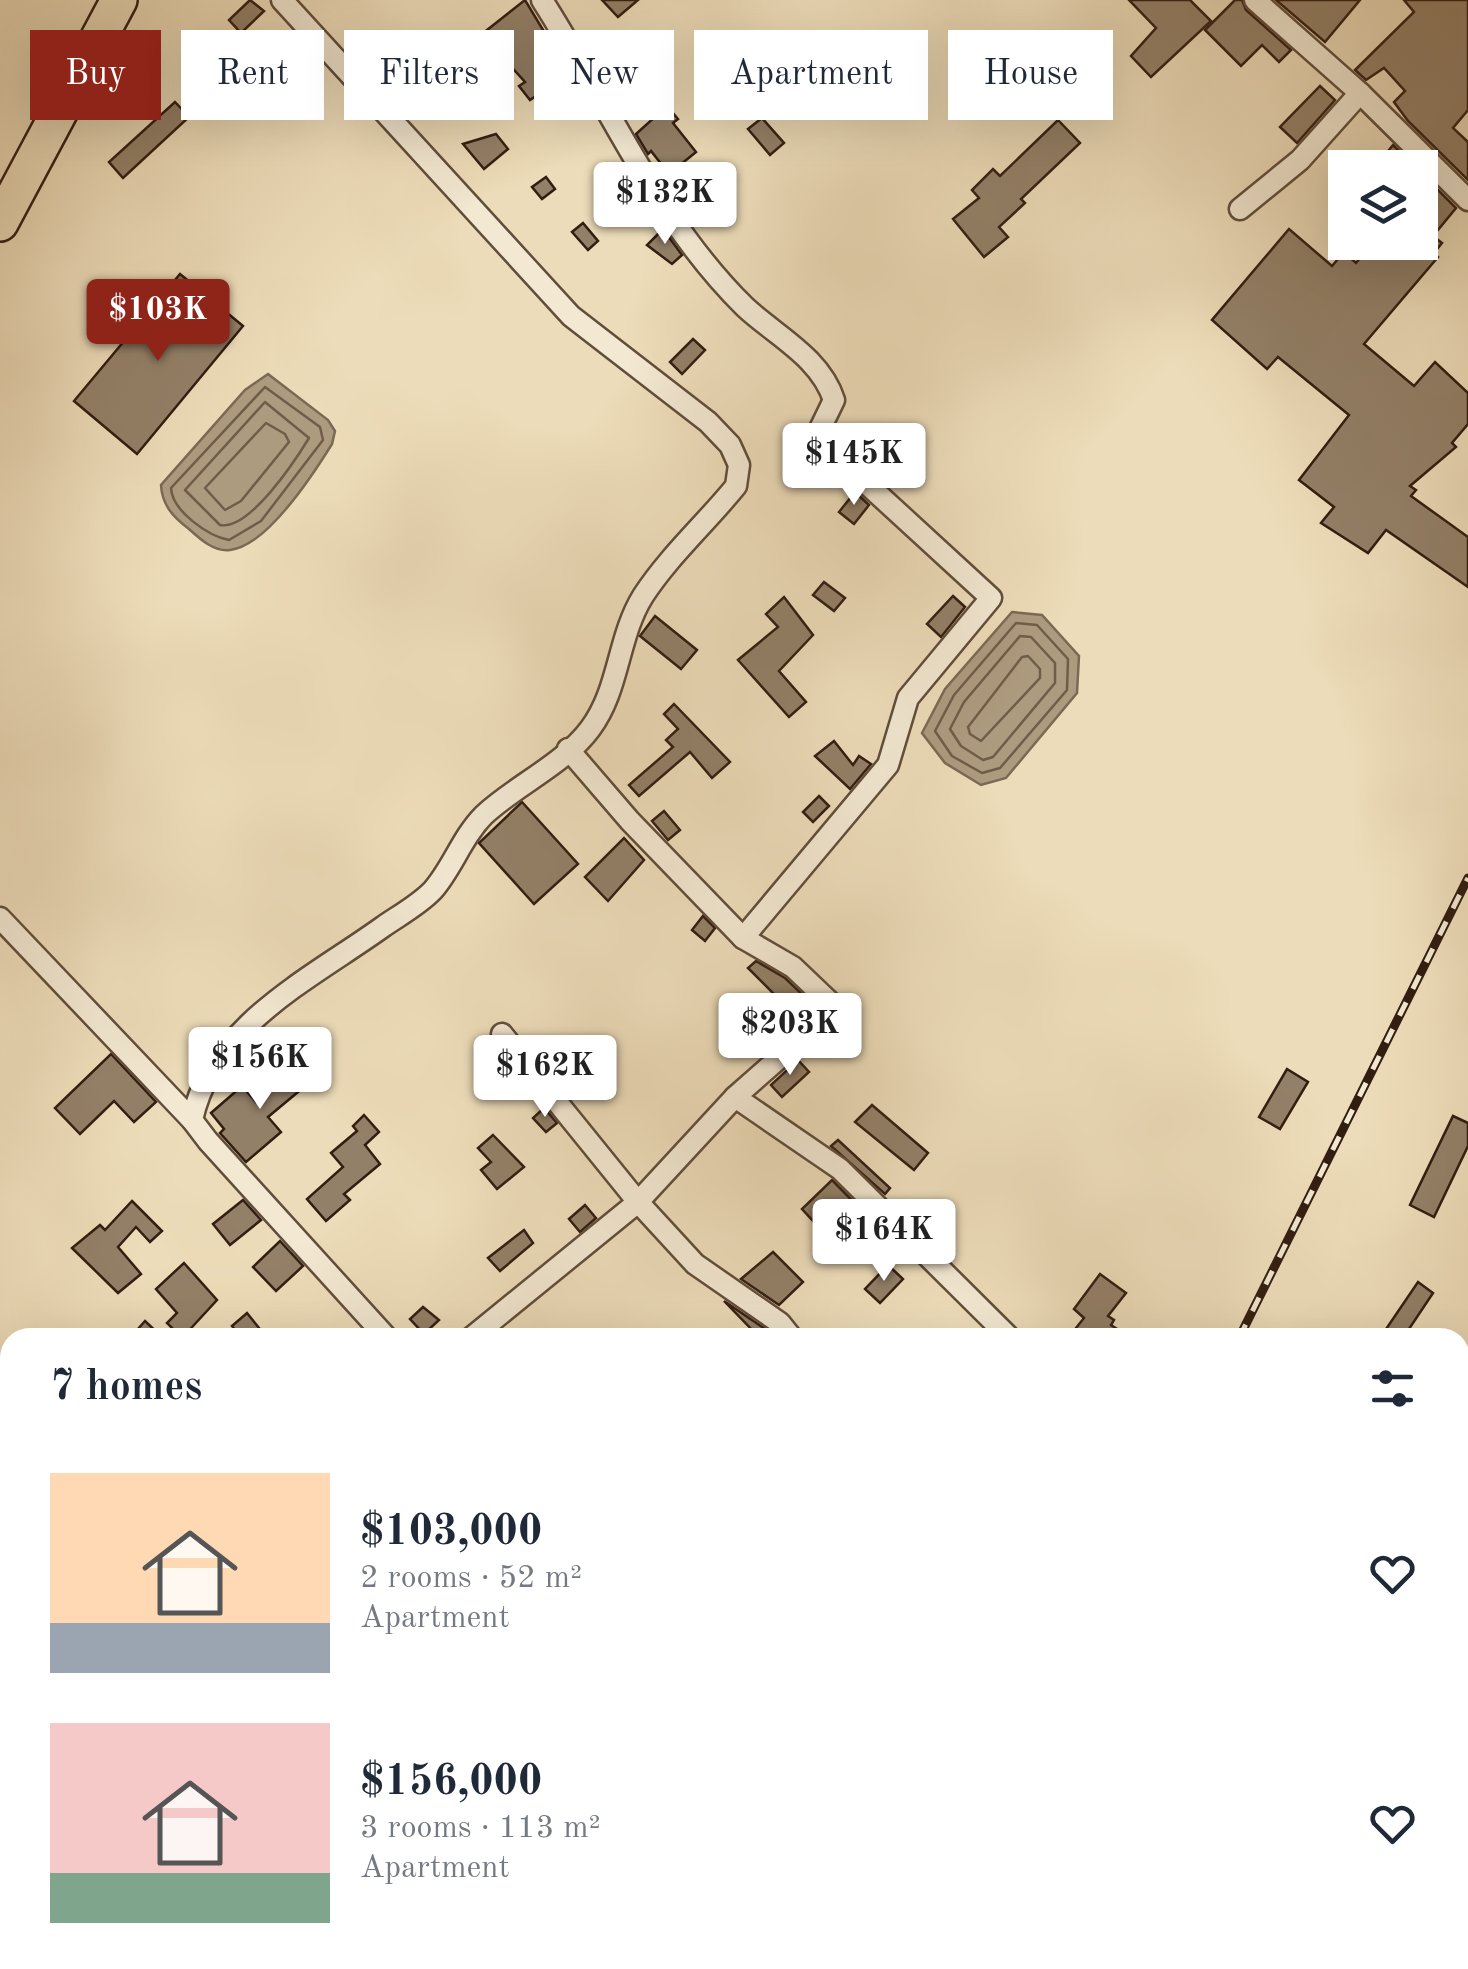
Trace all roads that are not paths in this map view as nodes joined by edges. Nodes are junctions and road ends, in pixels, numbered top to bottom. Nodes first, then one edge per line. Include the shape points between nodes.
1 (119, 0) edge
2 (282, 0) edge
3 (542, 0) edge
4 (1255, 0) edge
5 (1360, 93) junction
6 (1468, 200) edge
7 (1240, 209) dead end
8 (0, 223) edge
9 (568, 749) junction
10 (0, 918) edge
11 (743, 938) junction
12 (502, 1034) dead end
13 (735, 1097) junction
14 (192, 1120) junction
15 (638, 1202) junction
16 (379, 1328) edge
17 (483, 1328) edge
18 (784, 1328) edge
19 (1000, 1328) edge

1 - 8 highway
2 - 9 street via 571,316 708,422 740,464 736,486 643,596 612,693
3 - 11 street via 681,234 745,306 828,380 834,400 818,433 832,452 991,598 908,698 888,765
4 - 5 street
5 - 6 street
5 - 7 street via 1300,160
9 - 11 street
9 - 14 street via 486,813 432,890 306,976 249,1026 219,1058
10 - 14 street
11 - 13 street via 792,967 836,1008
12 - 15 street
13 - 15 street
13 - 19 street via 840,1169
14 - 16 street
15 - 17 street
15 - 18 street via 695,1264

